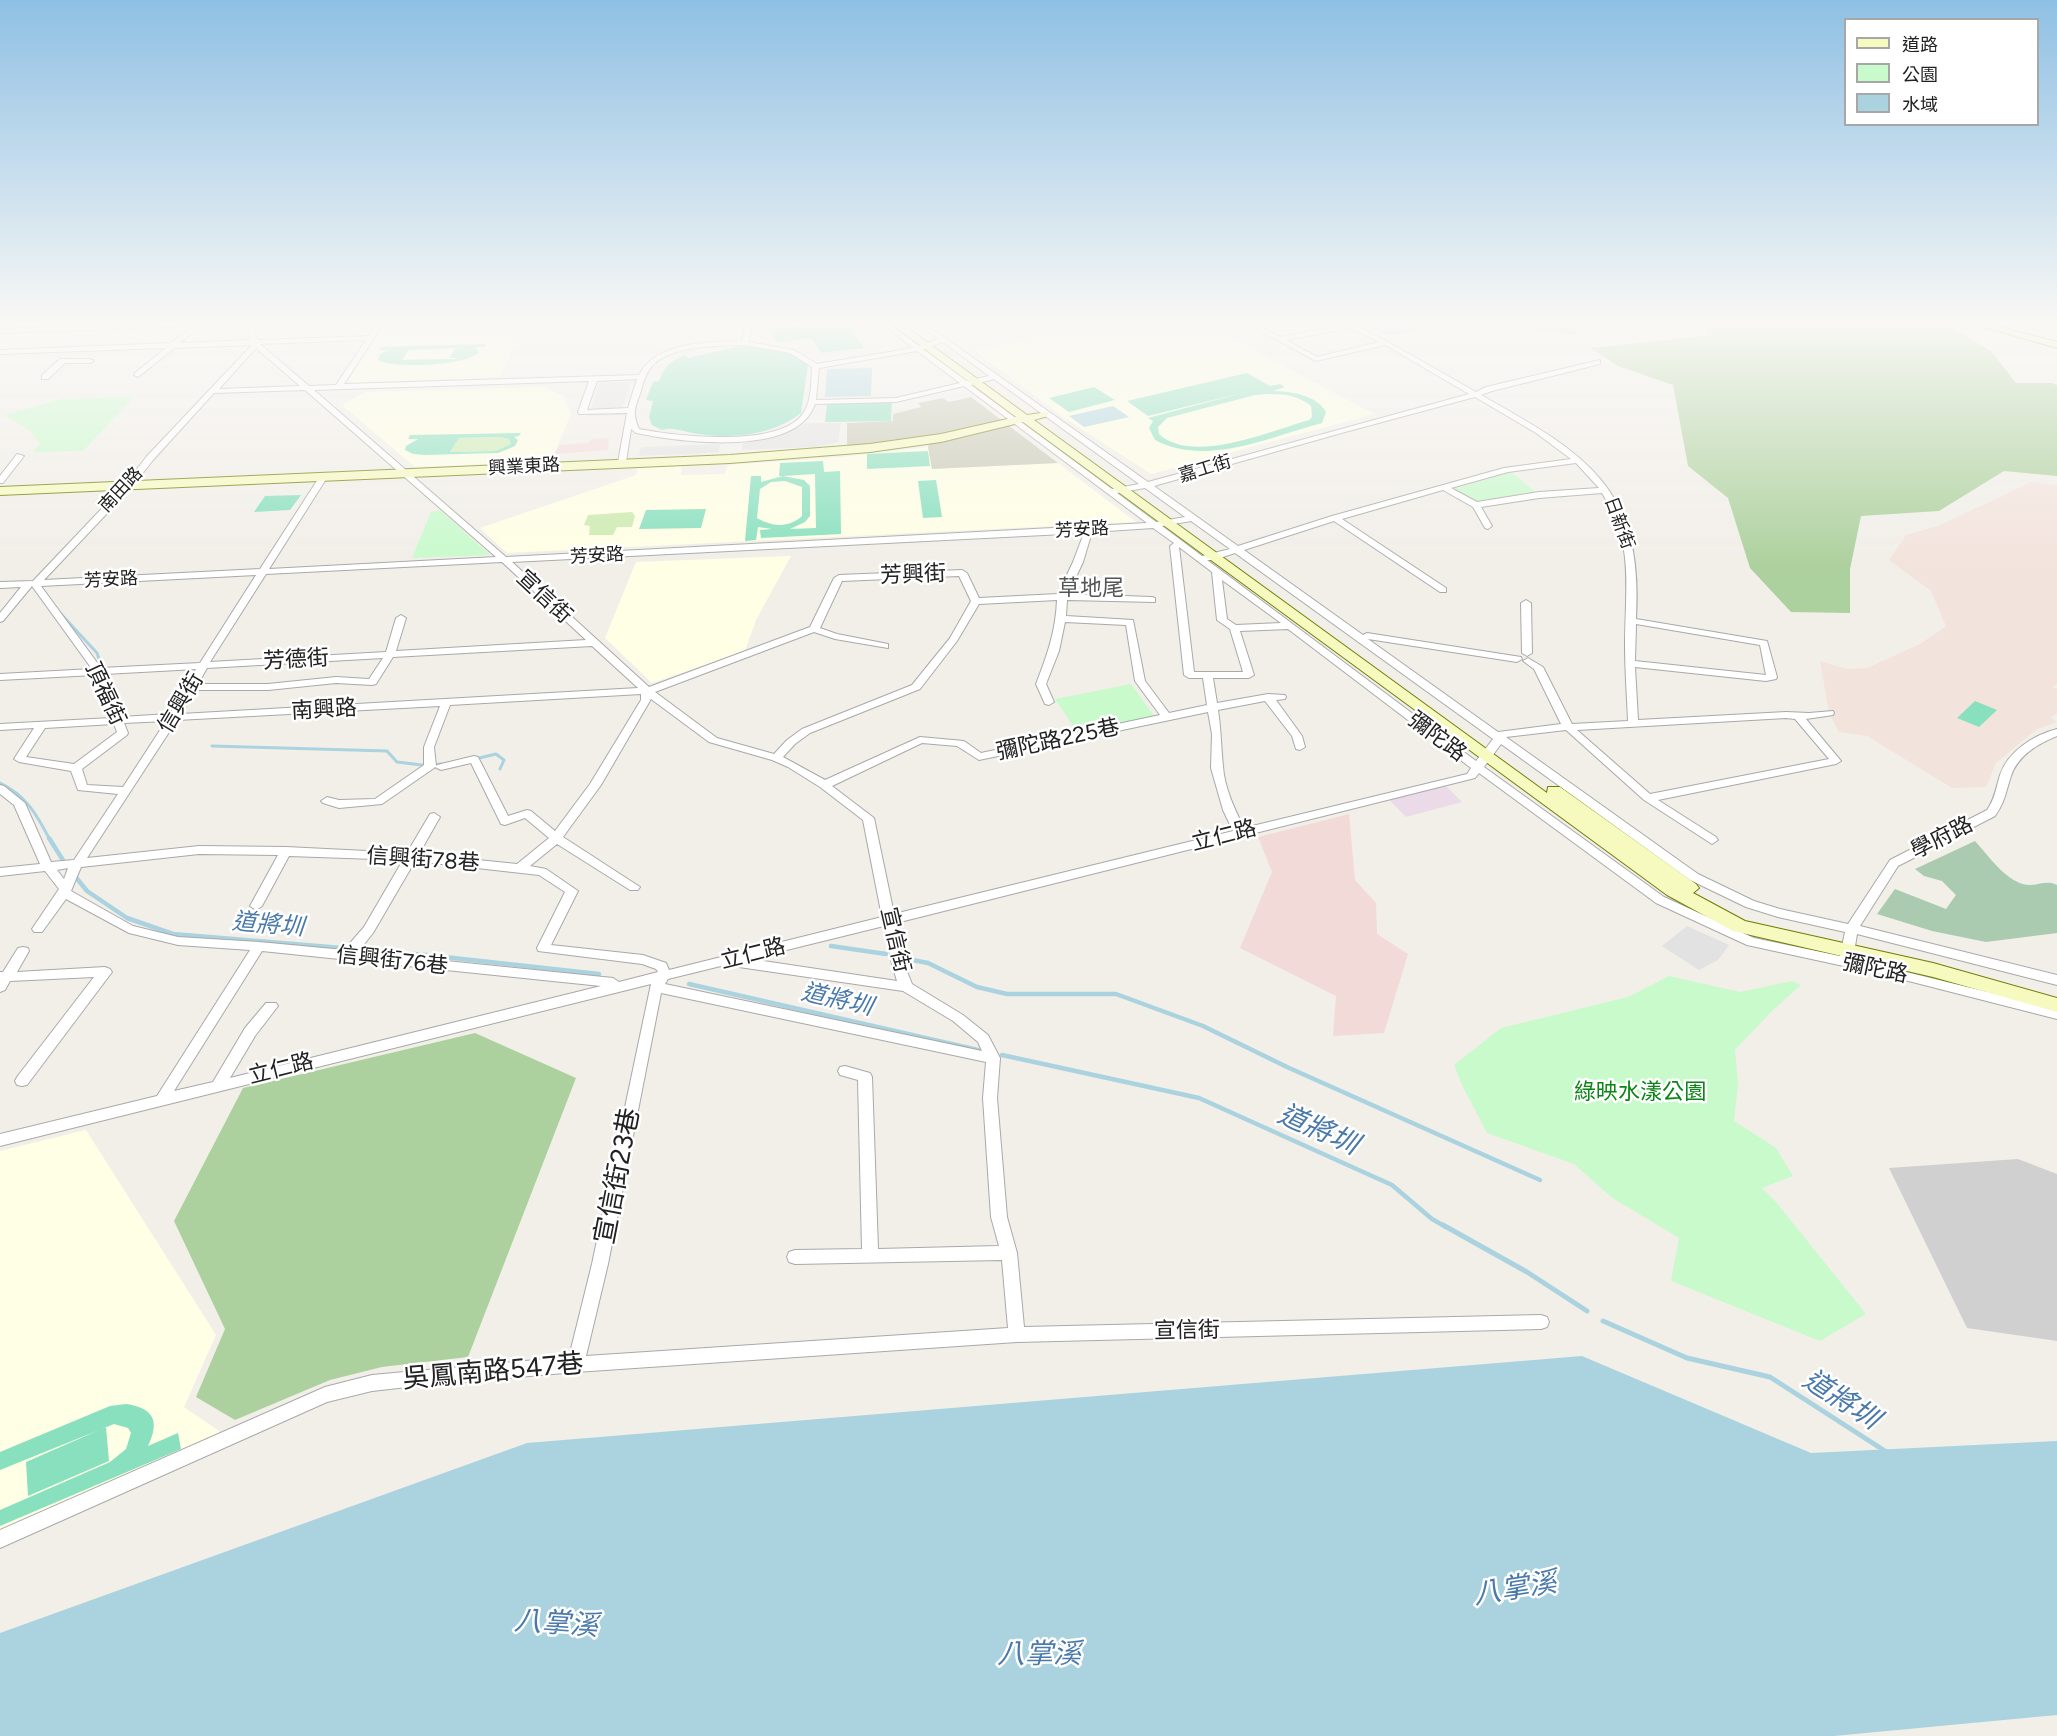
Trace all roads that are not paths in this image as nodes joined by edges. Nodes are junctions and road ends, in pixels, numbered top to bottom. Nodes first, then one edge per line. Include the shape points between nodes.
1 (200, 404) edge
2 (327, 404) edge
3 (585, 404) edge
4 (635, 404) edge
5 (811, 404) edge
6 (1010, 404) edge
7 (1442, 404) edge
8 (1491, 404) edge
9 (632, 414) junction
10 (1030, 417) junction
11 (734, 440) junction
12 (1060, 443) junction
13 (20, 456) dead end
14 (730, 459) junction
15 (1578, 460) junction
16 (622, 462) junction
17 (405, 472) junction
18 (324, 476) junction
19 (0, 481) edge
20 (129, 485) junction
21 (1443, 487) junction
22 (1128, 489) junction
23 (1606, 490) junction
24 (0, 491) edge
25 (1476, 505) junction
26 (1335, 518) junction
27 (1173, 522) junction
28 (1488, 526) dead end
29 (1088, 533) dead end
30 (1174, 546) dead end
31 (1197, 557) junction
32 (1223, 558) junction
33 (505, 561) junction
34 (263, 573) junction
35 (31, 584) junction
36 (0, 585) edge
37 (1443, 590) dead end
38 (1062, 597) junction
39 (1152, 600) dead end
40 (976, 601) junction
41 (1526, 603) dead end
42 (401, 618) dead end
43 (0, 619) edge
44 (1061, 619) junction
45 (1632, 621) junction
46 (1291, 626) junction
47 (1234, 628) junction
48 (814, 629) junction
49 (1367, 636) dead end
50 (593, 643) junction
51 (885, 646) dead end
52 (390, 655) junction
53 (1524, 658) junction
54 (204, 664) junction
55 (1632, 664) junction
56 (99, 672) junction
57 (0, 676) edge
58 (1208, 676) junction
59 (193, 687) junction
60 (647, 691) junction
61 (1268, 697) junction
62 (1281, 697) dead end
63 (1049, 702) dead end
64 (446, 703) junction
65 (1214, 707) junction
66 (1829, 713) dead end
67 (1166, 716) junction
68 (1798, 716) junction
69 (173, 719) junction
70 (119, 722) junction
71 (1633, 724) junction
72 (41, 726) junction
73 (0, 727) edge
74 (1568, 727) junction
75 (2057, 732) edge
76 (1300, 747) dead end
77 (1488, 752) junction
78 (776, 758) junction
79 (441, 767) dead end
80 (76, 768) junction
81 (824, 785) junction
82 (0, 788) edge
83 (126, 791) junction
84 (1648, 798) junction
85 (327, 801) dead end
86 (434, 817) dead end
87 (1240, 832) junction
88 (556, 837) junction
89 (1712, 840) dead end
90 (286, 851) junction
91 (411, 857) junction
92 (47, 866) junction
93 (71, 866) junction
94 (520, 868) junction
95 (0, 872) edge
96 (66, 887) junction
97 (634, 887) dead end
98 (256, 906) dead end
99 (890, 920) junction
100 (38, 928) dead end
101 (1849, 945) junction
102 (259, 946) junction
103 (23, 951) dead end
104 (347, 956) junction
105 (731, 961) junction
106 (665, 974) junction
107 (2, 980) edge
108 (2057, 980) edge
109 (623, 984) junction
110 (656, 987) junction
111 (906, 987) junction
112 (2057, 992) edge
113 (2057, 1005) edge
114 (271, 1006) dead end
115 (2057, 1014) edge
116 (993, 1058) junction
117 (845, 1071) dead end
118 (22, 1081) dead end
119 (218, 1085) junction
120 (162, 1099) junction
121 (0, 1140) edge
122 (1010, 1252) junction
123 (870, 1255) junction
124 (795, 1257) dead end
125 (1541, 1322) dead end
126 (1017, 1335) junction
127 (576, 1364) junction
128 (0, 1539) edge

1 - 20 street, 南田路
2 - 17 street, 宣信街
3 - 9 street via 582,412
4 - 9 street
5 - 11 street via 799,424 760,437
6 - 10 street, 彌陀路
7 - 22 street, 嘉工街
8 - 15 street, 日新街 via 1551,437
9 - 11 street via 636,431 657,436
9 - 16 street
10 - 12 street, 彌陀路
10 - 14 street, 興業東路 via 941,438 880,447
11 - 14 street
12 - 22 street, 彌陀路
12 - 22 street, 彌陀路
13 - 19 street
14 - 16 street, 興業東路
15 - 21 street via 1507,470
15 - 23 street, 日新街
16 - 17 street, 興業東路
17 - 18 street, 興業東路
17 - 33 street, 宣信街
18 - 20 street, 興業東路
18 - 34 street, 信興街
20 - 24 street, 興業東路
20 - 35 street, 南田路
21 - 25 street
21 - 26 street
22 - 27 street, 彌陀路
22 - 27 street, 彌陀路
23 - 25 street
23 - 45 street, 日新街 via 1624,528 1633,566
25 - 28 street
26 - 32 street
26 - 37 street
27 - 31 street, 彌陀路
27 - 32 street, 彌陀路
27 - 32 street, 彌陀路
27 - 33 street, 芳安路
29 - 38 street
30 - 58 street via 1189,675
31 - 32 street, 彌陀路
31 - 32 street
32 - 46 street, 彌陀路
32 - 47 street via 1222,620
32 - 77 street, 彌陀路
32 - 77 street, 彌陀路
33 - 34 street, 芳安路
33 - 50 street, 宣信街
34 - 35 street, 芳安路
34 - 54 street, 信興街
35 - 36 street, 芳安路
35 - 43 street, 南田路
35 - 56 street, 頂福街
38 - 39 street
38 - 40 street
38 - 44 street
40 - 48 street, 芳興街 via 962,573 839,578
40 - 78 street, 芳興街 via 954,639 916,687 806,731
41 - 53 street
42 - 52 street
44 - 63 street via 1041,684
44 - 67 street via 1130,622 1140,681
45 - 55 street, 日新街
45 - 55 street via 1764,643 1773,677
46 - 47 street
46 - 77 street, 彌陀路
47 - 58 street via 1249,675
48 - 51 street
48 - 60 street
49 - 53 street
50 - 52 street, 芳德街
50 - 60 street, 宣信街
52 - 54 street, 芳德街
52 - 59 street via 372,682 336,680 268,687
53 - 74 street via 1538,667
54 - 56 street, 芳德街
54 - 59 street, 信興街
55 - 71 street, 日新街
56 - 57 street, 芳德街
56 - 70 street, 頂福街
58 - 65 street
59 - 69 street, 信興街
60 - 64 street, 南興路
60 - 78 street, 宣信街 via 713,740
60 - 88 street via 646,700 595,785
61 - 62 street, 彌陀路225巷
61 - 65 street, 彌陀路225巷
61 - 76 street via 1297,736
64 - 69 street, 南興路
64 - 85 street via 429,747 430,766 378,802
65 - 67 street, 彌陀路225巷
65 - 87 street via 1217,768
66 - 68 street
67 - 81 street, 彌陀路225巷 via 1080,738 979,757 960,742 920,740
68 - 71 street
68 - 84 street via 1836,761
69 - 70 street, 南興路
69 - 83 street, 信興街
70 - 72 street, 南興路
70 - 80 street, 頂福街 via 123,733
71 - 74 street
72 - 73 street, 南興路
72 - 80 street via 19,759
74 - 77 street, 立仁路 via 1503,733
74 - 84 street
75 - 101 street, 學府路 via 2014,758 2007,770 2001,800 1991,813 1894,863
77 - 87 street, 立仁路 via 1471,776
77 - 101 street, 彌陀路 via 1694,877
77 - 101 street, 彌陀路 via 1655,880 1713,914 1757,931
78 - 81 street, 宣信街
79 - 88 street via 474,759 505,821 527,814
80 - 83 street via 82,788
81 - 99 street, 宣信街 via 868,818
82 - 92 street via 19,803
83 - 93 street, 信興街
84 - 89 street
86 - 91 street
87 - 99 street, 立仁路
88 - 94 street
88 - 97 street
90 - 91 street, 信興街78巷
90 - 93 street, 信興街78巷 via 199,850
90 - 98 street
91 - 94 street, 信興街78巷
91 - 104 street via 369,930
92 - 93 street, 信興街78巷
92 - 95 street, 信興街78巷
92 - 96 street
93 - 96 street, 信興街
94 - 106 street, 信興街78巷 via 542,872 572,891 543,948 643,960 661,966
96 - 100 street, 信興街
96 - 102 street, 信興街76巷 via 129,929 178,941
99 - 105 street, 立仁路
99 - 111 street, 宣信街
101 - 108 street, 彌陀路
101 - 112 street, 彌陀路
101 - 113 street, 彌陀路
101 - 115 street, 彌陀路
102 - 104 street, 信興街76巷
102 - 120 street
103 - 107 street
104 - 109 street, 信興街76巷
105 - 106 street, 立仁路
105 - 111 street
106 - 109 street, 立仁路
106 - 110 street, 宣信街23巷
107 - 118 street via 105,972
109 - 119 street, 立仁路
110 - 116 street
110 - 127 street, 宣信街23巷
111 - 116 street, 宣信街 via 958,1018 983,1039
114 - 119 street
116 - 122 street via 990,1098 999,1217
117 - 123 street via 865,1077
119 - 120 street, 立仁路
120 - 121 street, 立仁路
122 - 123 street
122 - 126 street
123 - 124 street
125 - 126 street, 宣信街
126 - 127 street, 吳鳳南路547巷
127 - 128 street, 吳鳳南路547巷 via 372,1383 325,1395

